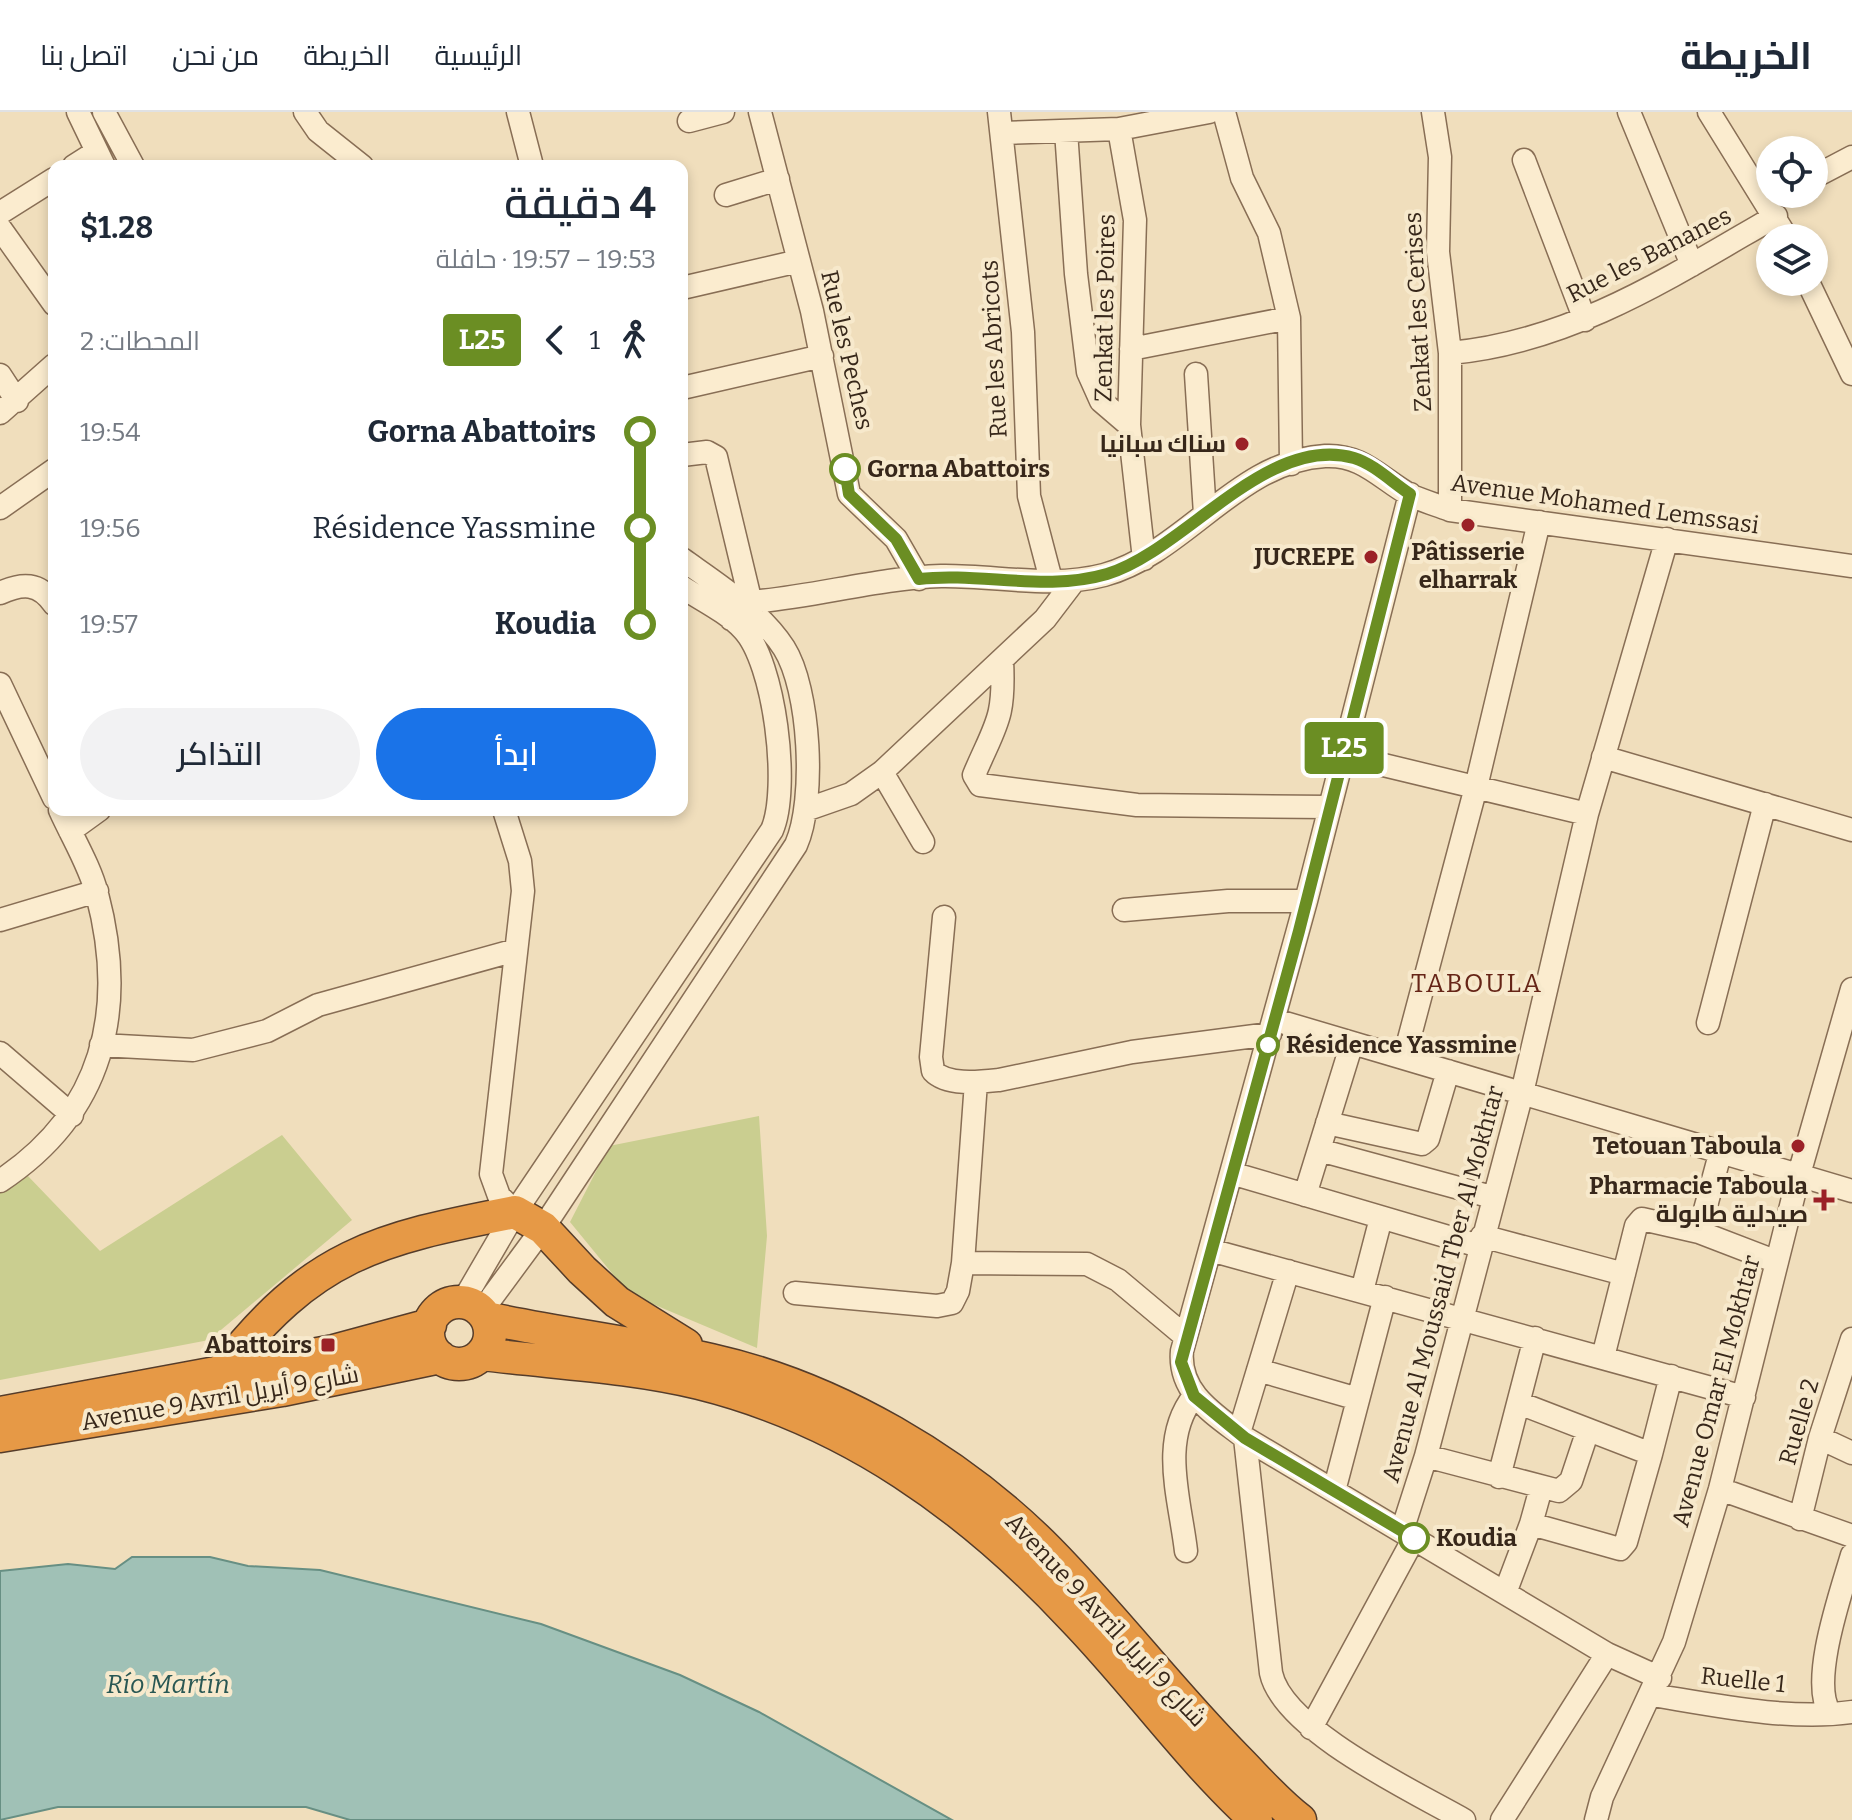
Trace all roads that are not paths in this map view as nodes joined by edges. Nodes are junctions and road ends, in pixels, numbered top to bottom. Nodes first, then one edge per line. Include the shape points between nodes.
1 (78, 112) edge
2 (104, 112) edge
3 (305, 112) edge
4 (518, 112) edge
5 (723, 112) edge
6 (760, 112) edge
7 (1209, 112) edge
8 (1224, 112) edge
9 (1433, 112) edge
10 (1629, 112) edge
11 (1709, 112) edge
12 (1145, 119) edge
13 (689, 121) dead end
14 (1000, 123) edge
15 (1119, 129) junction
16 (1066, 131) junction
17 (1852, 157) edge
18 (100, 159) edge
19 (130, 160) edge
20 (354, 160) edge
21 (530, 160) edge
22 (1524, 160) dead end
23 (1828, 170) edge
24 (1756, 178) edge
25 (778, 179) junction
26 (48, 183) edge
27 (726, 195) dead end
28 (1771, 208) edge
29 (0, 213) edge
30 (0, 228) edge
31 (799, 261) junction
32 (1692, 265) junction
33 (688, 287) edge
34 (48, 296) edge
35 (1815, 296) edge
36 (1289, 318) junction
37 (1585, 320) junction
38 (1131, 349) junction
39 (1450, 353) junction
40 (822, 356) junction
41 (48, 371) edge
42 (1196, 374) dead end
43 (1852, 374) edge
44 (0, 375) edge
45 (688, 387) edge
46 (9, 407) edge
47 (1129, 425) junction
48 (688, 454) edge
49 (1291, 464) junction
50 (48, 474) edge
51 (1410, 494) junction
52 (0, 508) edge
53 (1450, 510) junction
54 (1205, 514) junction
55 (1539, 522) junction
56 (1667, 539) junction
57 (1144, 559) junction
58 (688, 564) edge
59 (1852, 566) edge
60 (919, 579) junction
61 (1051, 580) junction
62 (1074, 581) junction
63 (688, 589) edge
64 (0, 593) edge
65 (48, 596) edge
66 (742, 609) junction
67 (1002, 660) junction
68 (0, 684) edge
69 (1342, 755) junction
70 (1603, 757) junction
71 (882, 772) junction
72 (48, 785) edge
73 (1476, 787) junction
74 (1765, 804) junction
75 (1329, 807) junction
76 (808, 809) junction
77 (1587, 814) junction
78 (63, 816) edge
79 (91, 816) edge
80 (506, 816) edge
81 (1852, 830) edge
82 (70, 831) junction
83 (923, 842) dead end
84 (97, 891) junction
85 (1306, 901) junction
86 (1124, 910) dead end
87 (944, 917) dead end
88 (0, 920) edge
89 (516, 950) junction
90 (1852, 989) edge
91 (1708, 1023) dead end
92 (1273, 1027) junction
93 (1352, 1043) junction
94 (101, 1045) junction
95 (0, 1053) edge
96 (1404, 1058) junction
97 (20, 1069) junction
98 (1448, 1071) junction
99 (0, 1082) edge
100 (976, 1082) junction
101 (1522, 1093) junction
102 (72, 1115) junction
103 (1327, 1123) junction
104 (1319, 1150) junction
105 (1720, 1154) junction
106 (1231, 1173) junction
107 (1798, 1178) junction
108 (0, 1181) edge
109 (1852, 1191) edge
110 (1305, 1195) junction
111 (1492, 1197) junction
112 (515, 1212) junction
113 (1381, 1218) junction
114 (543, 1228) junction
115 (1699, 1232) junction
116 (1480, 1241) junction
117 (1210, 1250) junction
118 (1777, 1262) junction
119 (963, 1263) junction
120 (1288, 1271) junction
121 (1624, 1274) junction
122 (1362, 1291) junction
123 (795, 1293) dead end
124 (1385, 1297) junction
125 (476, 1311) junction
126 (1461, 1317) junction
127 (430, 1325) junction
128 (1535, 1338) junction
129 (1852, 1339) edge
130 (1184, 1344) junction
131 (482, 1354) junction
132 (440, 1357) junction
133 (1603, 1357) junction
134 (714, 1360) junction
135 (1258, 1370) junction
136 (221, 1372) junction
137 (1671, 1376) junction
138 (1845, 1379) edge
139 (1194, 1396) junction
140 (1744, 1397) junction
141 (1358, 1399) junction
142 (1519, 1403) junction
143 (0, 1413) edge
144 (1588, 1430) junction
145 (0, 1436) edge
146 (1242, 1436) junction
147 (1820, 1438) junction
148 (1852, 1453) edge
149 (1651, 1454) junction
150 (1426, 1456) junction
151 (1499, 1477) junction
152 (1541, 1488) junction
153 (1720, 1489) junction
154 (1334, 1491) junction
155 (1800, 1519) junction
156 (1531, 1524) junction
157 (1408, 1535) junction
158 (1852, 1536) edge
159 (1186, 1551) dead end
160 (1852, 1555) edge
161 (1505, 1593) junction
162 (1607, 1654) junction
163 (1656, 1686) junction
164 (1841, 1712) edge
165 (1311, 1728) junction
166 (1602, 1797) junction
167 (1256, 1820) edge
168 (1300, 1820) edge
169 (1464, 1820) edge
170 (1502, 1820) edge
171 (1582, 1820) edge
172 (1596, 1820) edge

1 - 18 street
2 - 19 street
3 - 20 street via 318,131
4 - 21 street
5 - 13 street
6 - 25 street, Rue les Peches
7 - 12 street
8 - 36 street via 1242,178 1269,233
9 - 39 street, Zenkat les Cerises via 1440,157 1438,252
10 - 32 street
11 - 24 street
12 - 15 street
14 - 16 street
14 - 61 street, Rue les Abricots via 1023,332 1029,496
15 - 16 street
15 - 38 street, Zenkat les Poires via 1135,220
16 - 47 street via 1088,372 1101,401
17 - 23 street
22 - 37 street
25 - 27 street
25 - 31 street, Rue les Peches
26 - 29 street
28 - 32 street, Rue les Bananes
30 - 34 street
31 - 33 street
31 - 40 street, Rue les Peches
32 - 37 street, Rue les Bananes
35 - 43 street
36 - 38 street
36 - 49 street
37 - 39 street, Rue les Bananes via 1508,346
38 - 47 street, Zenkat les Poires
39 - 53 street, Zenkat les Cerises
40 - 45 street
40 - 60 street, Rue les Peches via 849,494 896,539
41 - 46 street
42 - 54 street
44 - 46 street
47 - 57 street, Zenkat les Poires
48 - 66 street via 707,452 716,457
49 - 51 street, Avenue Mohamed Lemssasi via 1326,456 1356,459
49 - 54 street, Avenue Mohamed Lemssasi via 1255,480
50 - 52 street
51 - 53 street, Avenue Mohamed Lemssasi
51 - 69 street
53 - 55 street, Avenue Mohamed Lemssasi
54 - 57 street, Avenue Mohamed Lemssasi
55 - 56 street, Avenue Mohamed Lemssasi
55 - 73 street
56 - 59 street, Avenue Mohamed Lemssasi
56 - 70 street, Avenue Al Moussaid Tber Al Mokhtar
57 - 62 street, Avenue Mohamed Lemssasi
58 - 66 street
60 - 61 street, Avenue Mohamed Lemssasi
60 - 66 street, Avenue Mohamed Lemssasi
61 - 62 street, Avenue Mohamed Lemssasi
62 - 67 street via 1060,603
63 - 66 street
64 - 65 street via 26,584
66 - 76 street via 782,645 793,668 809,763
66 - 112 street via 766,671 782,784 779,815
67 - 71 street
67 - 75 street via 1003,704 974,775 980,785 1137,805
68 - 72 street
69 - 73 street
69 - 75 street
70 - 74 street
70 - 77 street, Avenue Al Moussaid Tber Al Mokhtar
71 - 76 street via 851,794
71 - 83 street
73 - 77 street
73 - 96 street
74 - 81 street
74 - 91 street
75 - 85 street
76 - 114 street via 796,845
77 - 101 street, Avenue Al Moussaid Tber Al Mokhtar
78 - 82 street
79 - 82 street
80 - 89 street via 523,879
82 - 84 street
84 - 88 street
84 - 94 street via 109,973
85 - 86 street
85 - 92 street
87 - 100 street via 931,1065 942,1078
89 - 94 street via 318,1005 267,1031 193,1050
89 - 112 street via 491,1174 499,1196
90 - 107 street, Avenue Omar El Mokhtar
92 - 93 street
92 - 100 street
92 - 106 street
93 - 96 street
93 - 103 street
94 - 102 street via 91,1081
95 - 97 street
96 - 98 street
97 - 99 street
97 - 102 street
98 - 101 street
98 - 103 street via 1422,1144
100 - 119 street
101 - 105 street
101 - 111 street, Avenue Al Moussaid Tber Al Mokhtar
102 - 108 street
103 - 104 street
104 - 110 street
104 - 111 street
105 - 107 street
105 - 115 street
106 - 110 street
106 - 117 street
107 - 109 street
107 - 118 street, Avenue Omar El Mokhtar
110 - 113 street
111 - 116 street, Avenue Al Moussaid Tber Al Mokhtar
112 - 114 highway
112 - 125 street
112 - 136 highway via 406,1234 343,1260 279,1306
113 - 116 street
113 - 122 street
114 - 125 street
114 - 134 highway via 617,1302
115 - 118 street
115 - 121 street via 1642,1219
116 - 121 street
116 - 126 street, Avenue Al Moussaid Tber Al Mokhtar
117 - 120 street
117 - 130 street
118 - 140 street, Avenue Omar El Mokhtar
119 - 123 street via 956,1298 946,1306
119 - 130 street via 1087,1264 1118,1280
120 - 122 street
120 - 135 street
121 - 133 street
122 - 124 street
124 - 126 street
124 - 141 street
125 - 127 highway, Avenue 9 Avril شارع 9 أبريل via 442,1308
125 - 131 highway via 490,1333
125 - 134 highway, Avenue 9 Avril شارع 9 أبريل
126 - 128 street
126 - 150 street, Avenue Al Moussaid Tber Al Mokhtar
127 - 132 highway via 431,1346
127 - 136 highway, Avenue 9 Avril شارع 9 أبريل via 334,1351
128 - 133 street
128 - 142 street
129 - 138 street, Ruelle 2
130 - 139 street via 1183,1375
131 - 132 highway, Avenue 9 Avril شارع 9 أبريل via 462,1364
131 - 167 highway, Avenue 9 Avril شارع 9 أبريل via 698,1383 776,1406 856,1442 950,1503 1033,1576
132 - 145 highway, Avenue 9 Avril شارع 9 أبريل via 282,1390
133 - 137 street
134 - 168 highway, Avenue 9 Avril شارع 9 أبريل via 821,1397 966,1479 1048,1551 1202,1723
135 - 141 street
135 - 146 street
136 - 143 highway, Avenue 9 Avril شارع 9 أبريل
137 - 140 street
137 - 149 street
138 - 147 street, Ruelle 2
139 - 146 street, Ruelle 1
139 - 159 street via 1179,1418 1173,1448
140 - 153 street, Avenue Omar El Mokhtar
141 - 154 street
142 - 144 street
142 - 151 street
144 - 149 street
144 - 152 street via 1568,1486 1559,1491
146 - 154 street, Ruelle 1
146 - 165 street via 1272,1681
147 - 148 street
147 - 155 street, Ruelle 2
149 - 156 street via 1620,1549
150 - 151 street
150 - 157 street, Avenue Al Moussaid Tber Al Mokhtar
151 - 152 street
152 - 156 street
153 - 155 street
153 - 163 street, Avenue Omar El Mokhtar
154 - 157 street, Ruelle 1
155 - 158 street
156 - 161 street
157 - 161 street, Ruelle 1
157 - 165 street, Avenue Al Moussaid Tber Al Mokhtar
160 - 164 street, Ruelle 1 via 1826,1649 1825,1703
161 - 162 street, Ruelle 1
162 - 163 street, Ruelle 1
162 - 170 street
163 - 164 street, Ruelle 1 via 1739,1709
163 - 166 street, Avenue Omar El Mokhtar
165 - 169 street
166 - 171 street, Avenue Omar El Mokhtar
166 - 172 street, Avenue Omar El Mokhtar

